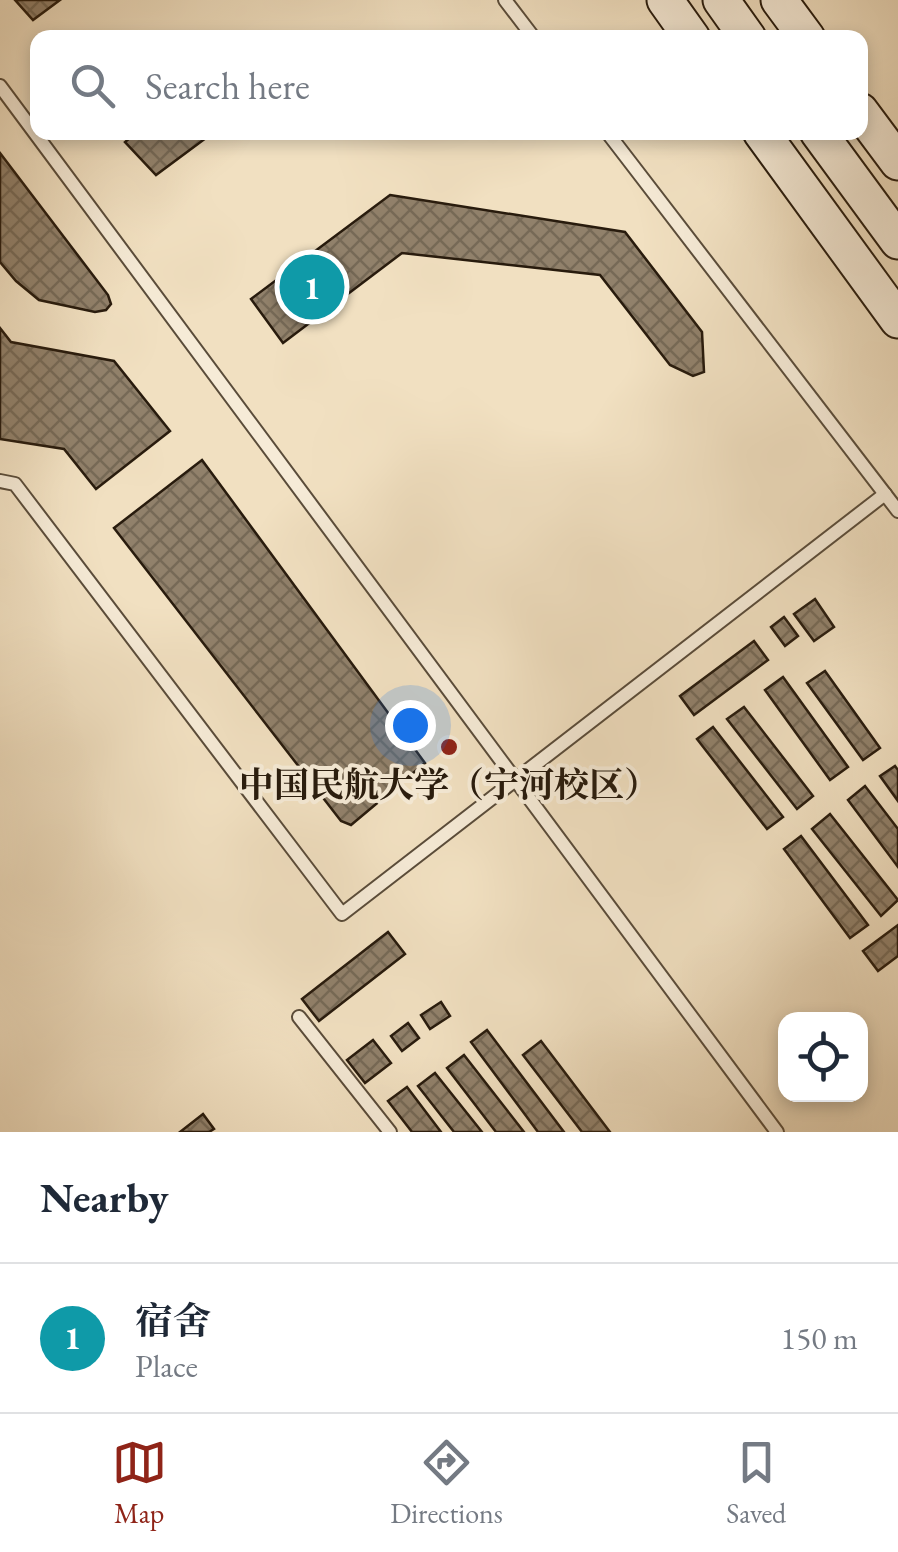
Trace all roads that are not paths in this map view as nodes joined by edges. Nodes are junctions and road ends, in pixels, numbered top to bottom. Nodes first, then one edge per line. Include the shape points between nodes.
1 (505, 0) edge
2 (665, 0) edge
3 (720, 0) edge
4 (779, 0) edge
5 (528, 30) edge
6 (686, 30) edge
7 (742, 30) edge
8 (801, 30) edge
9 (0, 86) edge
10 (868, 122) edge
11 (30, 126) edge
12 (40, 140) edge
13 (613, 140) edge
14 (768, 140) edge
15 (824, 140) edge
16 (898, 162) edge
17 (898, 241) edge
18 (898, 320) edge
19 (0, 481) edge
20 (885, 494) junction
21 (898, 511) edge
22 (516, 780) junction
23 (299, 1017) dead end
24 (390, 1132) edge
25 (777, 1132) edge

1 - 5 lane
2 - 6 main road
3 - 7 main road
4 - 8 main road
9 - 11 lane
10 - 16 main road
12 - 22 lane
13 - 20 lane
14 - 18 main road
15 - 17 main road
19 - 22 lane via 14,484 342,914
20 - 21 lane
20 - 22 lane
22 - 25 lane
23 - 24 lane

